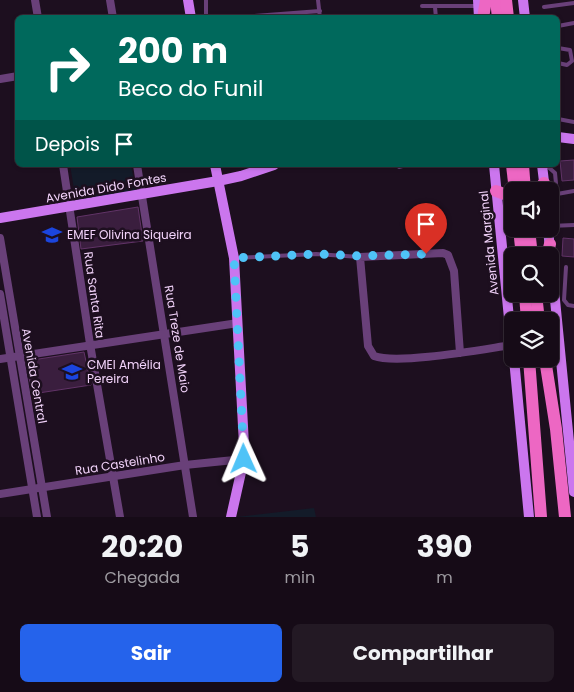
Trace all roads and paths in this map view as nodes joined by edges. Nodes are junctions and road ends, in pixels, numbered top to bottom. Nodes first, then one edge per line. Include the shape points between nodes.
1 (35, 0) edge
2 (110, 0) edge
3 (188, 0) edge
4 (206, 0) edge
5 (318, 0) edge
6 (496, 0) edge
7 (506, 0) edge
8 (524, 2) edge
9 (574, 3) edge
10 (422, 6) dead end
11 (435, 7) junction
12 (544, 7) dead end
13 (481, 8) edge
14 (320, 11) junction
15 (38, 15) edge
16 (112, 15) edge
17 (190, 15) edge
18 (206, 15) edge
19 (267, 15) edge
20 (320, 15) edge
21 (436, 15) edge
22 (498, 15) edge
23 (508, 15) edge
24 (525, 15) edge
25 (574, 23) edge
26 (560, 26) edge
27 (560, 48) edge
28 (560, 64) edge
29 (15, 76) edge
30 (0, 79) edge
31 (560, 119) edge
32 (574, 122) edge
33 (560, 139) edge
34 (574, 139) edge
35 (64, 167) edge
36 (137, 167) edge
37 (215, 167) edge
38 (268, 167) edge
39 (494, 167) edge
40 (512, 167) edge
41 (523, 167) edge
42 (542, 167) edge
43 (548, 167) edge
44 (218, 181) junction
45 (514, 182) edge
46 (525, 182) edge
47 (542, 182) edge
48 (556, 182) edge
49 (496, 191) junction
50 (574, 191) edge
51 (504, 194) edge
52 (559, 194) edge
53 (142, 195) junction
54 (70, 207) junction
55 (0, 218) edge
56 (574, 225) edge
57 (559, 226) edge
58 (0, 238) edge
59 (360, 256) junction
60 (234, 258) junction
61 (566, 267) dead end
62 (0, 294) edge
63 (554, 302) edge
64 (574, 306) edge
65 (508, 312) edge
66 (238, 323) junction
67 (165, 333) junction
68 (90, 344) junction
69 (504, 348) edge
70 (460, 353) junction
71 (19, 356) junction
72 (11, 358) junction
73 (0, 359) edge
74 (515, 367) edge
75 (530, 367) edge
76 (546, 367) edge
77 (244, 459) junction
78 (184, 465) junction
79 (114, 476) junction
80 (42, 488) junction
81 (33, 489) junction
82 (574, 492) edge
83 (0, 494) edge
84 (37, 517) edge
85 (47, 517) edge
86 (120, 517) edge
87 (193, 517) edge
88 (231, 517) edge
89 (529, 517) edge
90 (541, 517) edge
91 (564, 517) edge

1 - 15 street
2 - 16 street
3 - 17 street
4 - 18 lane
5 - 14 lane
6 - 22 main road
7 - 23 main road
8 - 24 street
9 - 12 lane
10 - 11 lane
11 - 13 lane
11 - 21 lane
14 - 19 lane
14 - 20 lane
25 - 26 lane
27 - 28 lane via 570,50 572,61 566,65
29 - 30 street
31 - 32 lane
33 - 34 street
35 - 54 street, Rua Santa Rita
36 - 53 street, Rua Treze de Maio
37 - 44 street
38 - 44 street, Avenida Dido Fontes
39 - 49 street, Avenida Marginal
40 - 45 main road
41 - 46 main road
42 - 47 street
43 - 48 lane via 555,173
44 - 53 street, Avenida Dido Fontes
44 - 60 street
49 - 51 main road
49 - 65 street, Avenida Marginal
50 - 52 lane
53 - 54 street, Avenida Dido Fontes
53 - 67 street, Rua Treze de Maio
54 - 55 street, Avenida Dido Fontes
54 - 68 street, Rua Santa Rita
56 - 57 lane
58 - 71 street, Avenida Central
59 - 60 lane via 316,254
59 - 70 street via 448,255 454,271
59 - 70 street via 368,346 374,356
60 - 66 street
61 - 64 lane via 564,300
62 - 72 street, Avenida Central
63 - 82 street
66 - 67 street
66 - 77 street
67 - 68 street
67 - 78 street, Rua Treze de Maio
68 - 71 street
68 - 79 street, Rua Santa Rita
69 - 70 street
71 - 72 street
71 - 80 street, Avenida Central
72 - 73 street
72 - 81 street, Avenida Central
74 - 89 street
75 - 90 main road
76 - 91 main road
77 - 78 street, Rua Castelinho
77 - 88 street
78 - 79 street, Rua Castelinho
78 - 87 street, Rua Treze de Maio
79 - 80 street, Rua Castelinho
79 - 86 street, Rua Santa Rita
80 - 81 street, Rua Castelinho
80 - 85 street, Avenida Central
81 - 83 street, Rua Castelinho
81 - 84 street, Avenida Central

